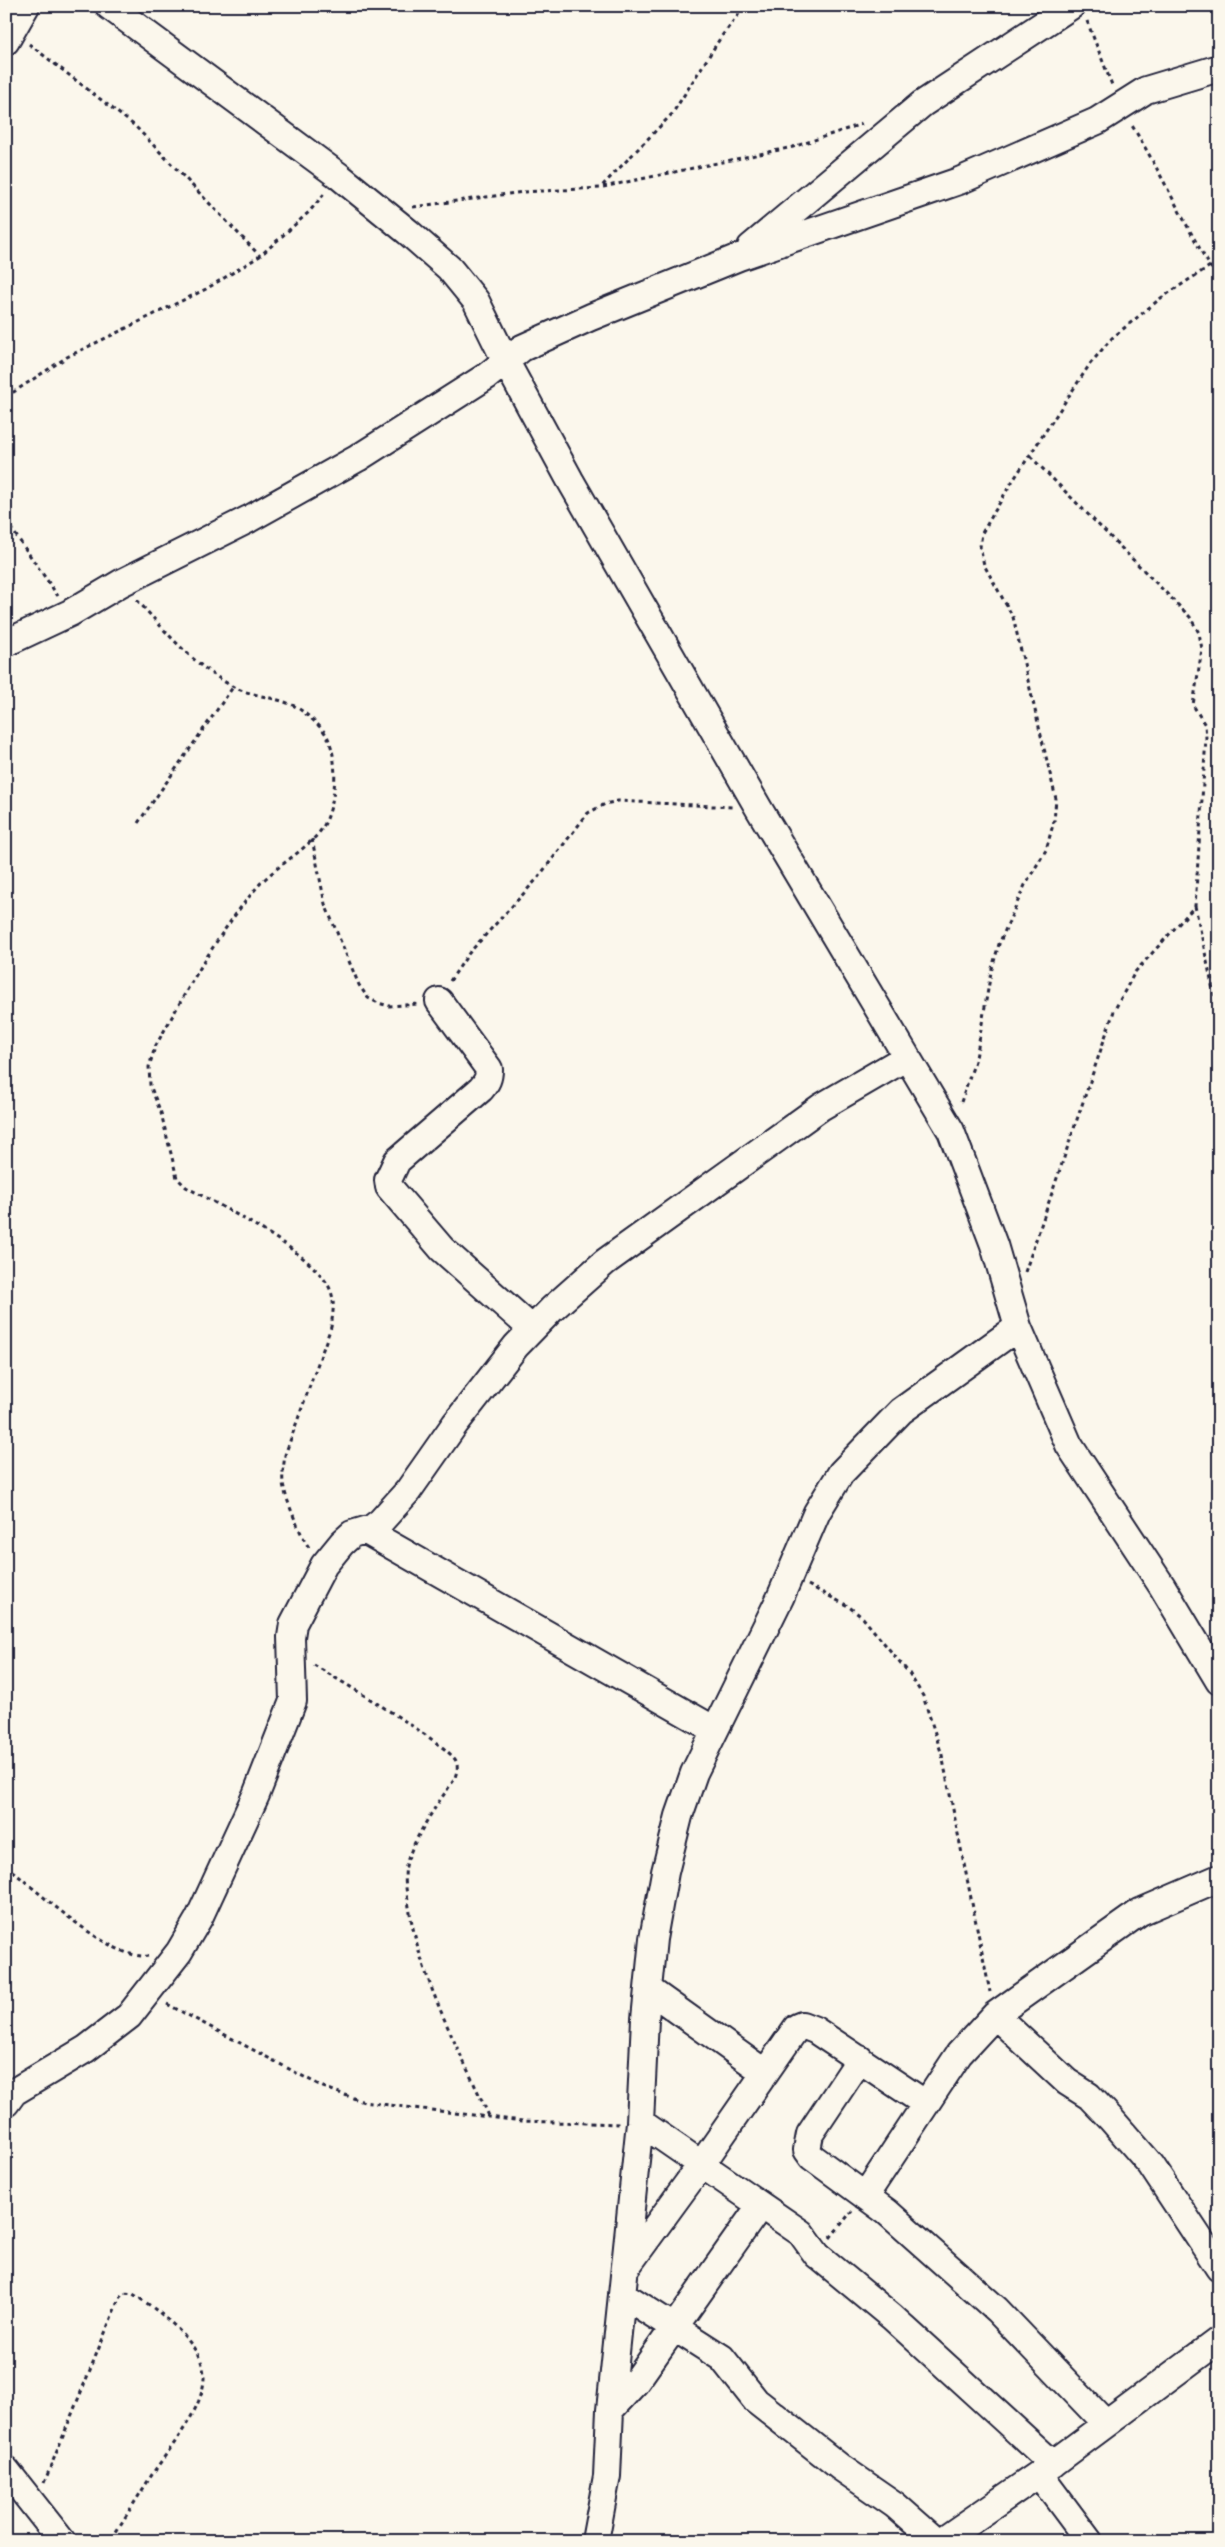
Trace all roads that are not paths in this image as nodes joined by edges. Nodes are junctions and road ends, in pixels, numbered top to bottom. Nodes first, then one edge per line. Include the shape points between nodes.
1 (26, 6) edge
2 (109, 6) edge
3 (1078, 11) edge
4 (9, 36) edge
5 (1219, 68) edge
6 (739, 257) junction
7 (505, 360) junction
8 (6, 643) edge
9 (439, 1000) road end
10 (907, 1057) junction
11 (1015, 1318) junction
12 (532, 1329) junction
13 (366, 1531) junction
14 (1219, 1681) edge
15 (715, 1730) junction
16 (1219, 1878) edge
17 (648, 1989) junction
18 (996, 2014) junction
19 (860, 2059) junction
20 (764, 2072) junction
21 (6, 2103) edge
22 (926, 2104) junction
23 (640, 2122) junction
24 (702, 2165) junction
25 (865, 2196) junction
26 (760, 2206) junction
27 (1219, 2268) edge
28 (624, 2282) junction
29 (675, 2326) junction
30 (1219, 2340) edge
31 (610, 2410) junction
32 (1106, 2424) junction
33 (1046, 2469) junction
34 (6, 2470) edge
35 (62, 2541) edge
36 (595, 2541) edge
37 (936, 2541) edge
38 (942, 2541) edge
39 (1089, 2541) edge

1 - 4 street
2 - 7 street via 339,176 449,268 476,301
3 - 6 street via 922,104
5 - 6 street via 1146,90 1098,121 959,181
6 - 7 street via 564,329 522,348
7 - 8 street via 487,376 358,458 249,519
7 - 10 street via 570,480 759,809
9 - 12 street via 489,1068 487,1083 397,1161 388,1180 389,1187 442,1249
10 - 11 street via 951,1131 994,1245
10 - 12 street via 820,1107 613,1256
11 - 14 street via 1069,1445 1162,1586
11 - 15 street via 901,1410 840,1473 817,1512 790,1576
12 - 13 street via 489,1379 408,1491 381,1521
13 - 15 street
13 - 21 street via 352,1534 324,1565 293,1624 293,1701 229,1855 179,1952 129,2016 86,2049 14,2092
15 - 17 street via 694,1773 679,1816 655,1930
16 - 18 street via 1140,1912
17 - 20 street
17 - 23 street
18 - 22 street via 959,2054
18 - 27 street via 1111,2119 1150,2165
19 - 20 street via 802,2025
19 - 22 street
19 - 25 street via 806,2144 812,2157
20 - 24 street
22 - 25 street
23 - 24 street
23 - 28 street
24 - 26 street
24 - 28 street
25 - 32 street via 997,2310
26 - 29 street
26 - 33 street via 801,2233 817,2255 892,2317
28 - 29 street
28 - 31 street
29 - 31 street via 635,2383
29 - 37 street via 722,2358 771,2415 895,2505
30 - 32 street
31 - 36 street via 607,2476
32 - 33 street
33 - 38 street
33 - 39 street
34 - 35 street

